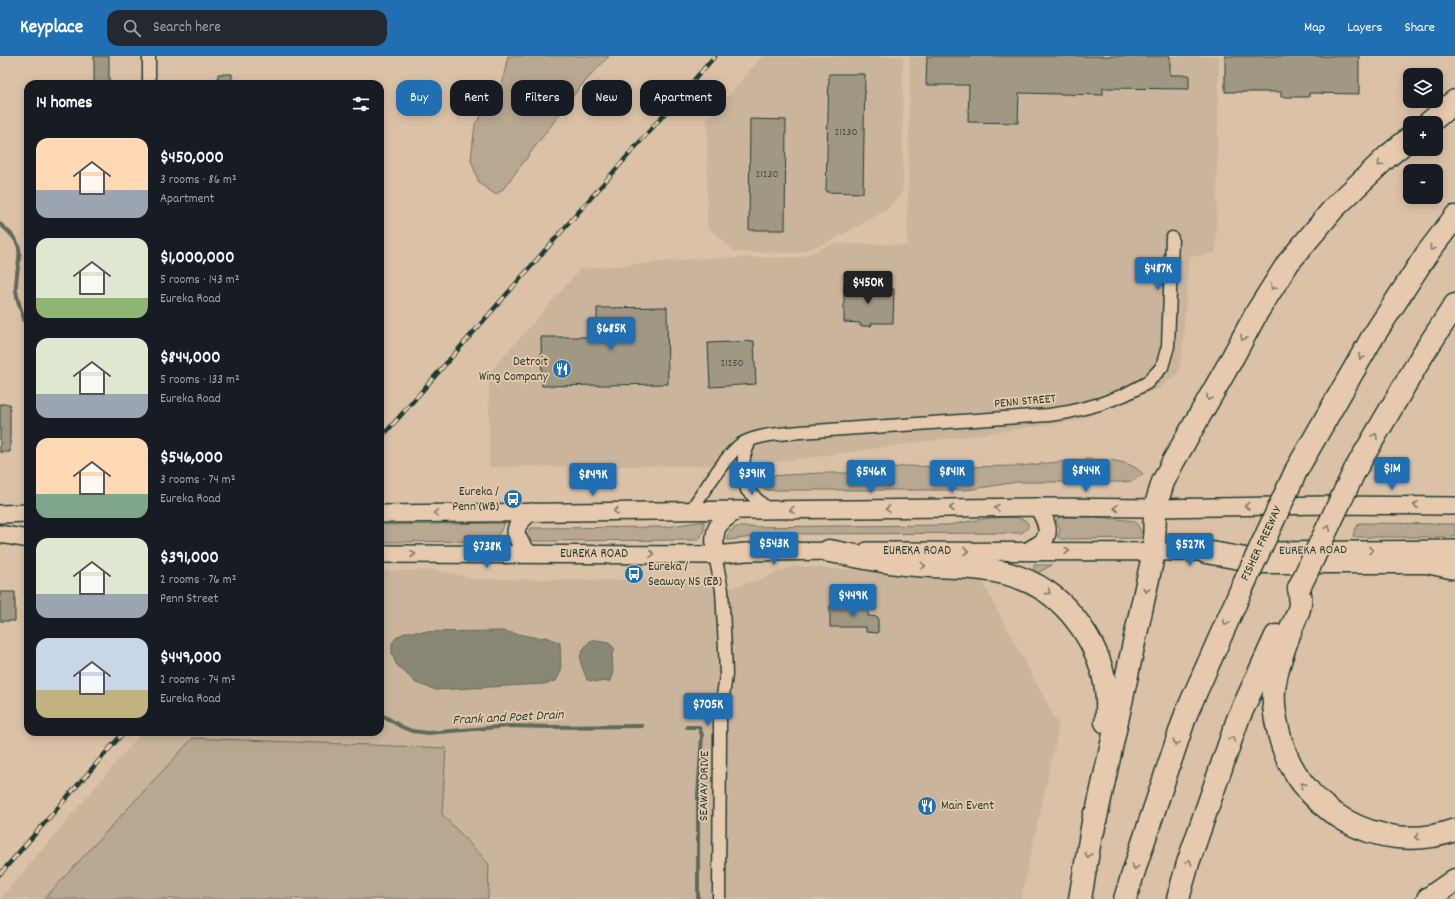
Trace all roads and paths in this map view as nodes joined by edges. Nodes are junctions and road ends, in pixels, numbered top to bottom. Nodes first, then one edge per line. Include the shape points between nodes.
1 (149, 56) edge
2 (149, 80) edge
3 (1455, 101) edge
4 (1437, 116) edge
5 (1403, 144) edge
6 (1455, 216) edge
7 (1172, 238) dead end
8 (1455, 305) edge
9 (750, 440) junction
10 (1455, 506) edge
11 (1038, 507) junction
12 (1155, 508) junction
13 (691, 510) junction
14 (737, 510) junction
15 (768, 510) junction
16 (531, 512) junction
17 (24, 513) edge
18 (0, 514) edge
19 (384, 514) edge
20 (0, 534) edge
21 (24, 538) edge
22 (1455, 549) edge
23 (1028, 550) junction
24 (829, 551) junction
25 (1154, 552) junction
26 (1206, 552) junction
27 (384, 554) edge
28 (529, 554) junction
29 (715, 555) junction
30 (1455, 568) edge
31 (1299, 588) junction
32 (1455, 830) edge
33 (1092, 831) junction
34 (1455, 880) edge
35 (719, 899) edge
36 (1080, 899) edge
37 (1125, 899) edge
38 (1178, 899) edge
39 (1428, 899) edge

1 - 2 street
3 - 4 highway
5 -> 12 highway via 1334,208 1288,262 1173,462 1163,482
6 -> 37 highway, FISHER FREEWAY, bridge via 1426,255 1372,338 1297,469 1186,714
7 - 9 street, PENN STREET via 1168,346 1162,367 1147,383 1124,395 1100,404 1049,415 800,432
31 -> 8 highway, bridge via 1355,470
9 - 13 street, PENN STREET via 742,443 729,456
9 - 15 street via 744,456 743,473 748,490
10 -> 12 main road
12 -> 11 main road
11 -> 15 main road
11 - 23 main road via 1046,522 1046,535 1044,540
12 - 25 highway
13 - 14 main road
13 -> 16 main road
14 - 15 main road
14 - 29 main road via 719,522 714,533
16 -> 19 main road
16 - 28 main road via 520,520 516,530 519,541
17 - 18 main road
20 - 21 main road
26 -> 22 main road, EUREKA ROAD
24 -> 23 main road, EUREKA ROAD
23 -> 25 main road, EUREKA ROAD
24 - 29 main road, EUREKA ROAD
24 -> 33 highway via 914,565 1007,573 1048,591 1061,604 1086,634 1106,683 1107,715
25 - 26 main road, EUREKA ROAD
25 -> 33 highway
26 - 30 highway via 1262,562 1427,562
27 -> 28 main road, EUREKA ROAD
28 -> 29 main road, EUREKA ROAD
29 - 35 street, SEAWAY DRIVE via 722,590 726,675 720,717
32 -> 31 highway via 1410,838 1372,832 1335,815 1308,792 1298,779 1280,741 1275,718 1274,691 1281,656 1301,604
38 -> 31 highway via 1238,720
33 -> 36 highway
34 - 39 highway

